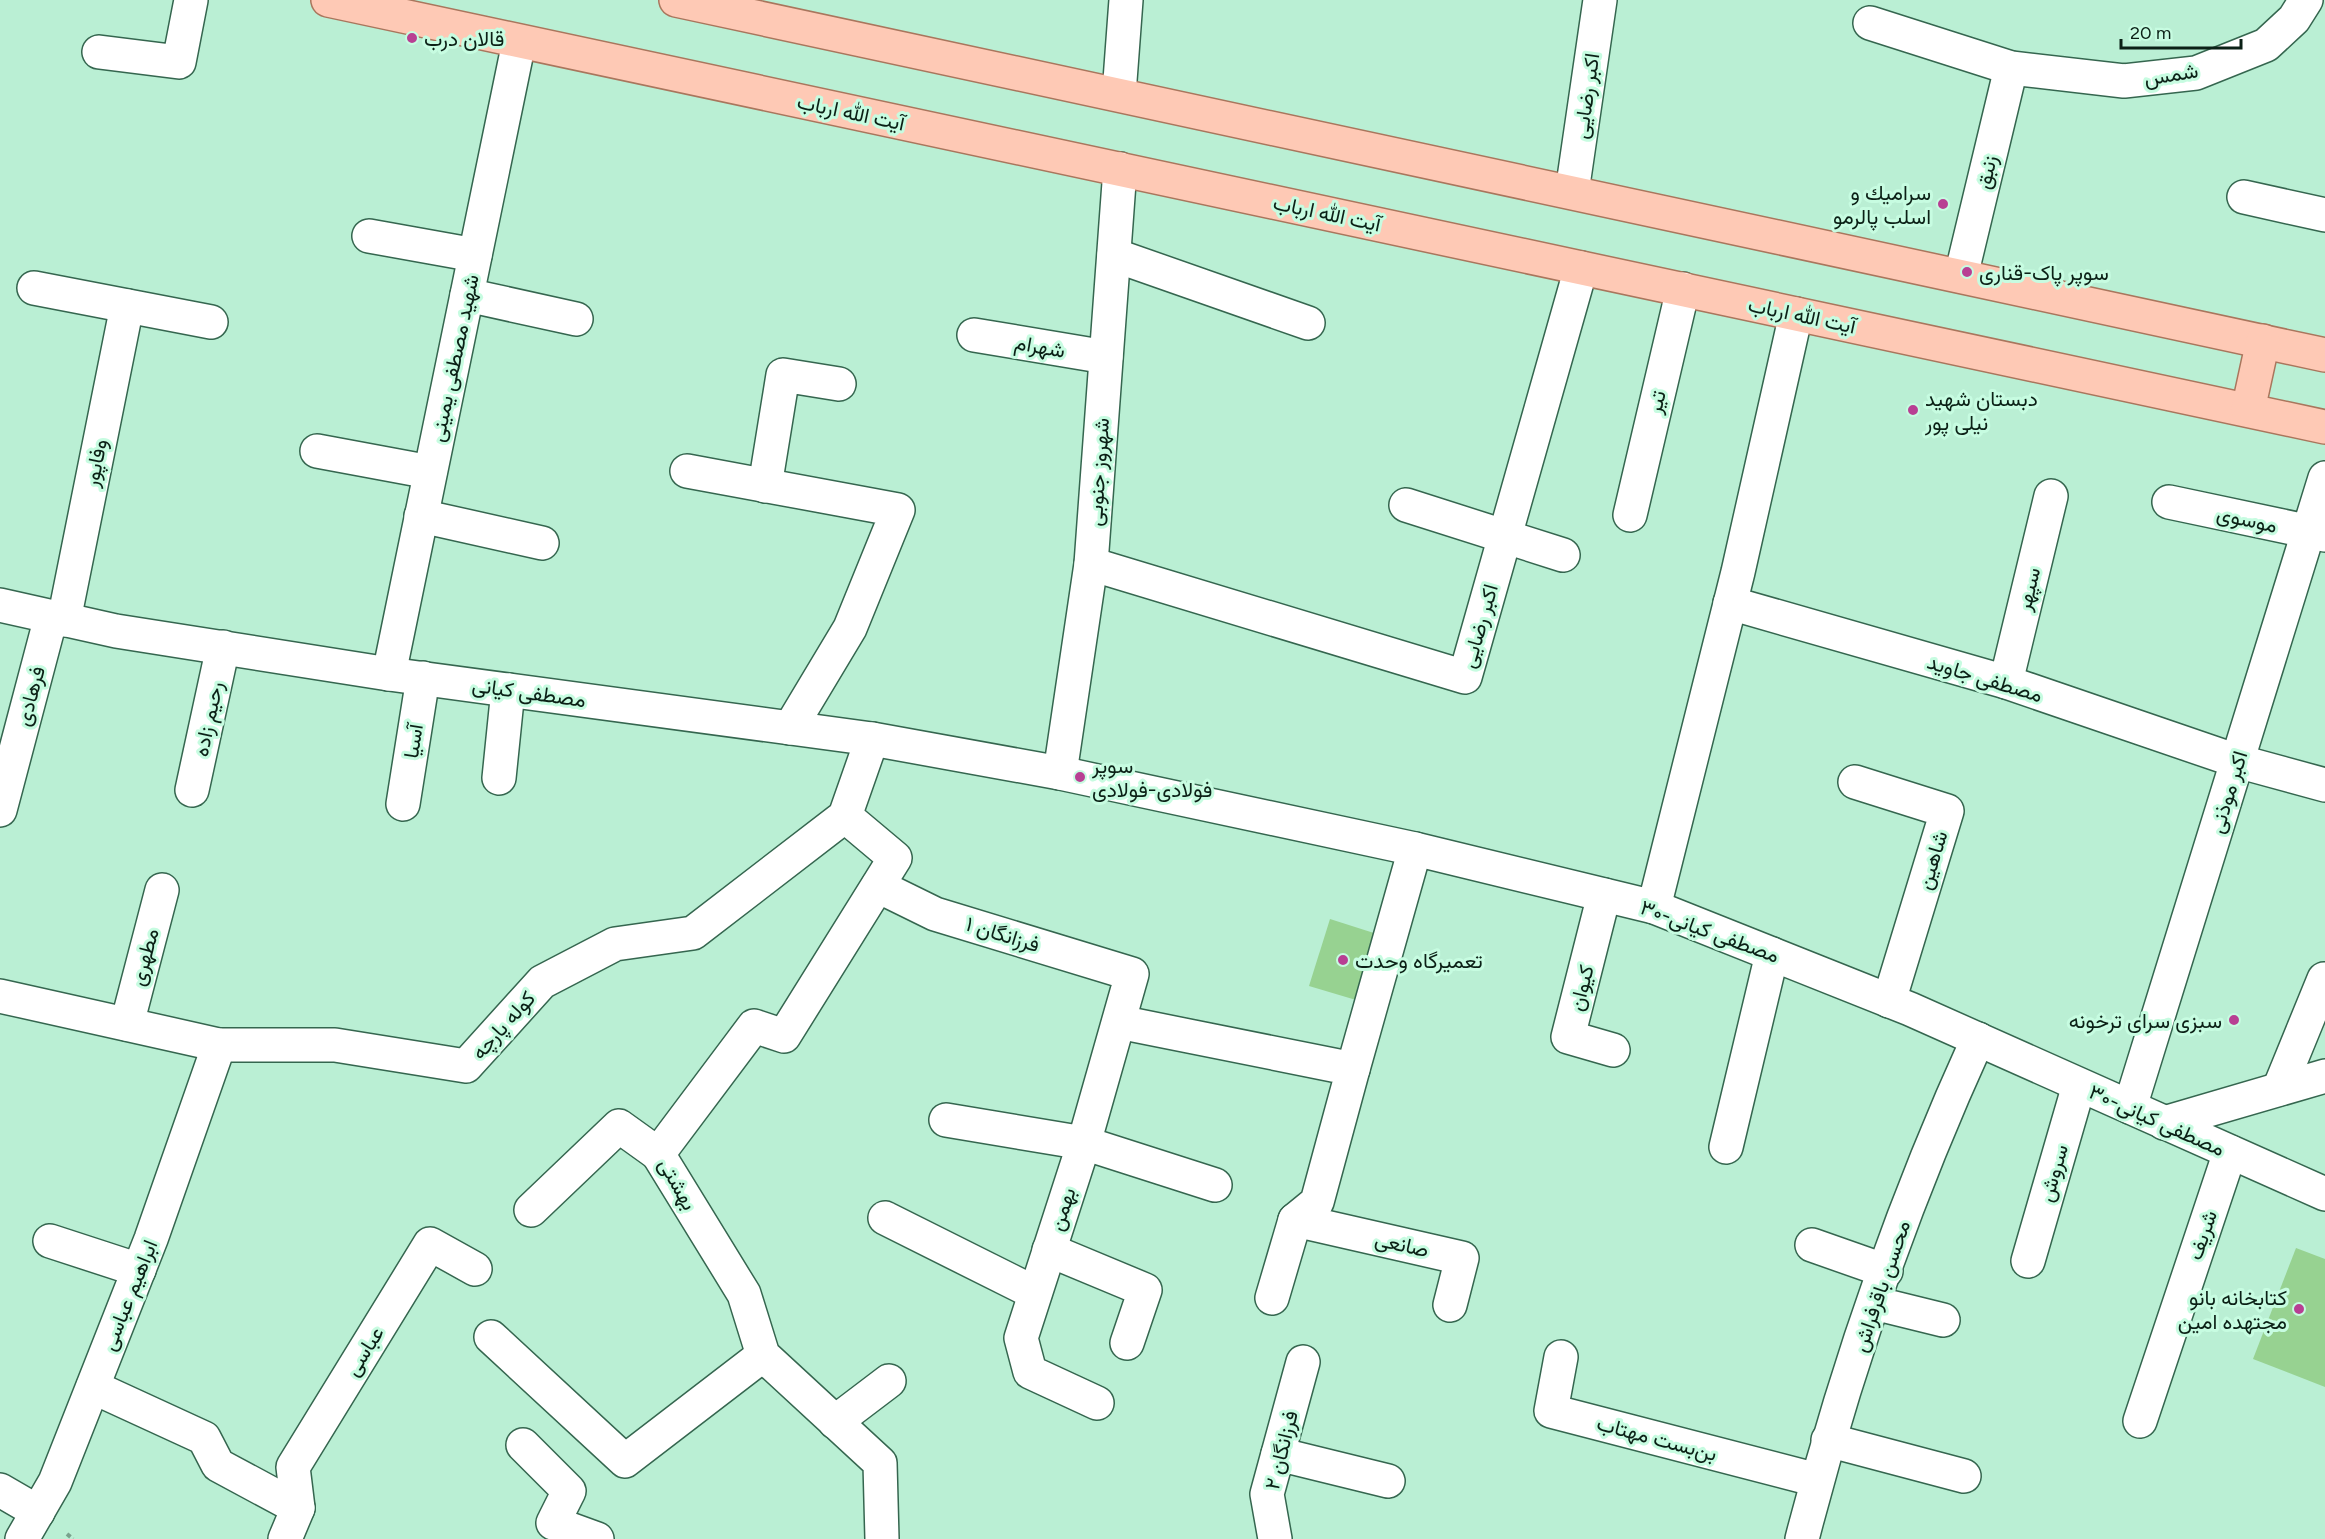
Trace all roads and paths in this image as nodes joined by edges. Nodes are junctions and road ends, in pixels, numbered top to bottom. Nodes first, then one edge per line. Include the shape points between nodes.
1 (191, 0) edge
2 (328, 0) edge
3 (676, 0) edge
4 (1125, 0) edge
5 (1600, 0) edge
6 (2306, 0) edge
7 (1870, 23) dead end
8 (519, 42) junction
9 (99, 52) dead end
10 (2011, 68) junction
11 (1119, 94) junction
12 (1120, 169) junction
13 (1572, 192) junction
14 (2244, 197) dead end
15 (2325, 215) edge
16 (369, 236) dead end
17 (475, 255) junction
18 (1114, 255) junction
19 (1581, 268) junction
20 (1961, 276) junction
21 (34, 288) dead end
22 (1683, 289) junction
23 (467, 295) junction
24 (127, 306) junction
25 (1797, 314) junction
26 (576, 319) dead end
27 (211, 322) dead end
28 (1308, 322) dead end
29 (974, 334) dead end
30 (2263, 342) junction
31 (2325, 355) edge
32 (1106, 357) junction
33 (839, 384) dead end
34 (2248, 410) junction
35 (2325, 427) edge
36 (317, 451) dead end
37 (687, 471) dead end
38 (430, 472) junction
39 (2325, 478) edge
40 (765, 486) junction
41 (2051, 496) dead end
42 (2169, 502) dead end
43 (1406, 505) dead end
44 (1630, 515) dead end
45 (421, 516) junction
46 (2317, 534) edge
47 (1504, 538) junction
48 (542, 543) dead end
49 (1563, 555) dead end
50 (1091, 564) junction
51 (1730, 603) junction
52 (0, 604) edge
53 (57, 618) junction
54 (223, 647) junction
55 (389, 674) junction
56 (423, 678) junction
57 (2006, 682) junction
58 (508, 690) junction
59 (790, 728) junction
60 (872, 739) junction
61 (2237, 761) junction
62 (1060, 773) junction
63 (499, 778) dead end
64 (1855, 782) dead end
65 (2325, 785) edge
66 (192, 790) dead end
67 (403, 804) dead end
68 (0, 810) edge
69 (845, 816) junction
70 (1415, 849) junction
71 (878, 886) junction
72 (162, 890) dead end
73 (1604, 895) junction
74 (1654, 908) junction
75 (1772, 954) junction
76 (1132, 974) joint
77 (2324, 979) edge
78 (0, 996) edge
79 (1889, 1000) junction
80 (1119, 1022) junction
81 (127, 1024) junction
82 (1978, 1039) junction
83 (219, 1045) junction
84 (1613, 1050) dead end
85 (1353, 1069) junction
86 (2325, 1076) edge
87 (2079, 1085) junction
88 (2278, 1089) junction
89 (2130, 1107) junction
90 (946, 1120) dead end
91 (2164, 1123) junction
92 (1084, 1143) junction
93 (1726, 1147) dead end
94 (2230, 1152) junction
95 (658, 1154) junction
96 (1215, 1185) dead end
97 (2325, 1194) edge
98 (531, 1210) dead end
99 (885, 1218) dead end
100 (1295, 1220) junction
101 (50, 1241) dead end
102 (1812, 1245) dead end
103 (1049, 1250) junction
104 (2028, 1261) dead end
105 (475, 1269) dead end
106 (139, 1270) junction
107 (1886, 1271) junction
108 (1035, 1293) junction
109 (1272, 1298) dead end
110 (1874, 1303) junction
111 (1450, 1305) dead end
112 (1943, 1320) dead end
113 (491, 1337) dead end
114 (1127, 1343) dead end
115 (763, 1355) junction
116 (1561, 1357) dead end
117 (1303, 1362) dead end
118 (889, 1380) dead end
119 (93, 1387) junction
120 (1097, 1403) dead end
121 (2140, 1421) dead end
122 (836, 1422) junction
123 (1828, 1440) junction
124 (523, 1445) dead end
125 (1278, 1454) junction
126 (1964, 1476) dead end
127 (1817, 1480) junction
128 (1388, 1481) dead end
129 (0, 1490) edge
130 (298, 1508) junction
131 (30, 1525) edge
132 (285, 1539) edge
133 (597, 1539) edge
134 (882, 1539) edge
135 (1275, 1539) edge
136 (1802, 1539) edge

1 - 9 street via 179,62
2 - 8 main road, آیت الله ارباب
3 - 11 main road
4 - 11 street
5 - 13 street, اکبر رضایی
6 - 10 street, شمس via 2294,19 2266,45 2196,73 2124,81
7 - 10 street, شمس
8 - 12 main road, آیت الله ارباب
8 - 17 street, شهید مصطفی یمینی
10 - 20 street, زنبق
11 - 13 main road
12 - 18 street, شهروز جنوبی
12 - 19 main road, آیت الله ارباب
13 - 20 main road
14 - 15 street
16 - 17 street
17 - 23 street, شهید مصطفی یمینی
18 - 28 street
18 - 32 street, شهروز جنوبی
19 - 22 main road, آیت الله ارباب
19 - 47 street, اکبر رضایی
20 - 30 main road
21 - 24 street
22 - 25 main road, آیت الله ارباب
22 - 44 street, تیر
23 - 26 street
23 - 38 street, شهید مصطفی یمینی
24 - 27 street
24 - 53 street, وفاپور
25 - 34 main road, آیت الله ارباب
25 - 51 street
29 - 32 street, شهرام
30 - 31 main road
30 - 34 main road
32 - 50 street, شهروز جنوبی
33 - 40 street via 783,375
34 - 35 main road, آیت الله ارباب
36 - 38 street
37 - 40 street
38 - 45 street, شهید مصطفی یمینی
39 - 46 street, اکبر موذنی
40 - 59 street via 898,510 850,628
41 - 57 street, سپهر
42 - 46 street, موسوی
43 - 47 street
45 - 48 street
45 - 55 street, شهید مصطفی یمینی
46 - 61 street, اکبر موذنی
47 - 49 street
47 - 50 street, اکبر رضایی via 1465,677
50 - 62 street, شهروز جنوبی
51 - 57 street, مصطفی جاوید
51 - 74 street
52 - 53 street, مصطفی کیانی
53 - 54 street, مصطفی کیانی
53 - 68 street, فرهادی
54 - 55 street, مصطفی کیانی
54 - 66 street, رحیم زاده
55 - 56 street, مصطفی کیانی
56 - 58 street, مصطفی کیانی
56 - 67 street, آسیا
57 - 61 street, مصطفی جاوید
58 - 59 street, مصطفی کیانی
58 - 63 street
59 - 60 street, مصطفی کیانی
60 - 62 street, مصطفی کیانی
60 - 69 street
61 - 65 street, مصطفی جاوید
61 - 89 street, اکبر موذنی
62 - 70 street, ۳۰-مصطفی کیانی
64 - 79 street, شاهین via 1947,811
69 - 71 street, بهشتی via 894,858
69 - 83 street, کوله پارچه via 693,933 615,944 542,982 466,1066 335,1045
70 - 73 street, ۳۰-مصطفی کیانی
70 - 85 street
71 - 76 street, فرزانگان ۱ via 935,914
71 - 95 street, بهشتی via 784,1036 754,1026
72 - 81 street, مطهری
73 - 74 street, ۳۰-مصطفی کیانی
73 - 84 street, کیوان via 1568,1037
74 - 75 street, ۳۰-مصطفی کیانی
75 - 79 street, ۳۰-مصطفی کیانی
75 - 93 street
76 - 80 street, بهمن
77 - 88 street
78 - 81 street, کوله پارچه
79 - 82 street, ۳۰-مصطفی کیانی
80 - 85 street
80 - 92 street, بهمن
81 - 83 street, کوله پارچه
82 - 87 street, ۳۰-مصطفی کیانی
82 - 107 street, محسن باقرفراش
83 - 106 street, ابراهیم عباسی
85 - 100 street via 1317,1202
86 - 88 street
87 - 89 street, ۳۰-مصطفی کیانی
87 - 104 street, سروش
88 - 91 street
89 - 91 street, ۳۰-مصطفی کیانی
90 - 92 street
91 - 94 street, ۳۰-مصطفی کیانی
92 - 96 street
92 - 103 street, بهمن
94 - 97 street, ۳۰-مصطفی کیانی
94 - 121 street, شریف
95 - 98 street via 619,1126
95 - 115 street, بهشتی via 744,1294
99 - 108 street
100 - 109 street
100 - 111 street, صانعی via 1462,1258
101 - 106 street
102 - 107 street
103 - 108 street, بهمن
103 - 114 street via 1145,1290
105 - 130 street, عباسی via 430,1244 293,1467
106 - 119 street, ابراهیم عباسی
107 - 110 street, محسن باقرفراش
108 - 120 street, بهمن via 1021,1338 1030,1372
110 - 112 street
110 - 123 street, محسن باقرفراش
113 - 115 street via 625,1461
115 - 122 street
116 - 127 street, بن‌بست مهتاب via 1551,1411
117 - 125 street, فرزانگان ۲
118 - 122 street
119 - 130 street via 204,1438 218,1465
119 - 131 street, ابراهیم عباسی via 55,1482
122 - 134 street via 880,1463
123 - 126 street
123 - 127 street, محسن باقرفراش
124 - 133 street via 569,1491 553,1523
125 - 128 street
125 - 135 street, فرزانگان ۲ via 1268,1494
127 - 136 street, محسن باقرفراش
129 - 131 street
130 - 132 street, عباسی

